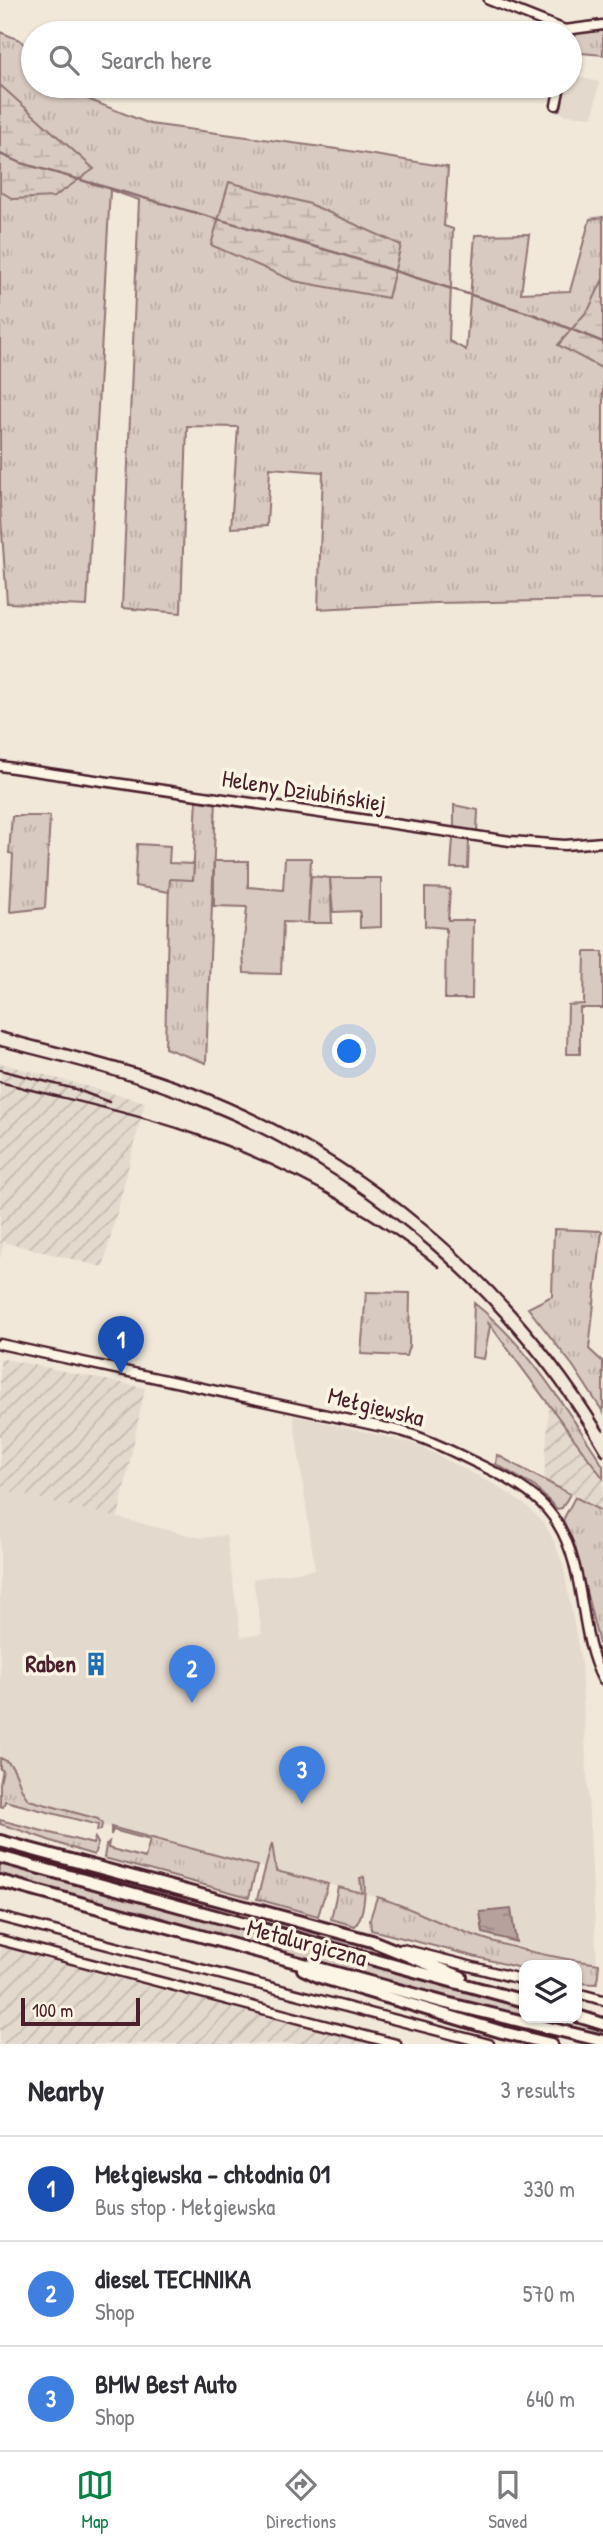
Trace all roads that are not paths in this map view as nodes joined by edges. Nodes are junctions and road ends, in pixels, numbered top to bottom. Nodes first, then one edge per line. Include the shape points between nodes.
1 (489, 0) edge
2 (538, 21) edge
3 (603, 25) edge
4 (582, 29) edge
5 (557, 98) edge
6 (556, 105) dead end
7 (0, 766) edge
8 (603, 842) edge
9 (0, 1344) edge
10 (603, 1680) edge
11 (0, 1841) edge
12 (0, 1857) edge
13 (0, 1881) edge
14 (0, 1917) edge
15 (0, 1940) edge
16 (372, 1941) junction
17 (272, 1955) junction
18 (519, 1978) edge
19 (493, 1991) junction
20 (582, 1994) edge
21 (519, 1999) edge
22 (603, 2000) edge
23 (582, 2018) edge
24 (603, 2024) edge
25 (603, 2042) edge
26 (396, 2044) edge
27 (489, 2044) edge
28 (551, 2044) edge

1 - 2 street
3 - 4 street
5 - 6 street
7 - 8 street, Heleny Dziubińskiej via 510,841
9 - 10 street, Mełgiewska via 401,1430 516,1483 546,1507 566,1541 590,1645
11 - 16 main road
12 - 19 main road, Metalurgiczna
13 - 17 main road, Metalurgiczna
14 - 27 street
15 - 26 street
16 - 18 street, Metalurgiczna
16 - 19 main road
17 - 25 main road, Metalurgiczna
17 - 28 main road via 320,1977
19 - 21 main road, Metalurgiczna
20 - 22 street
23 - 24 main road

